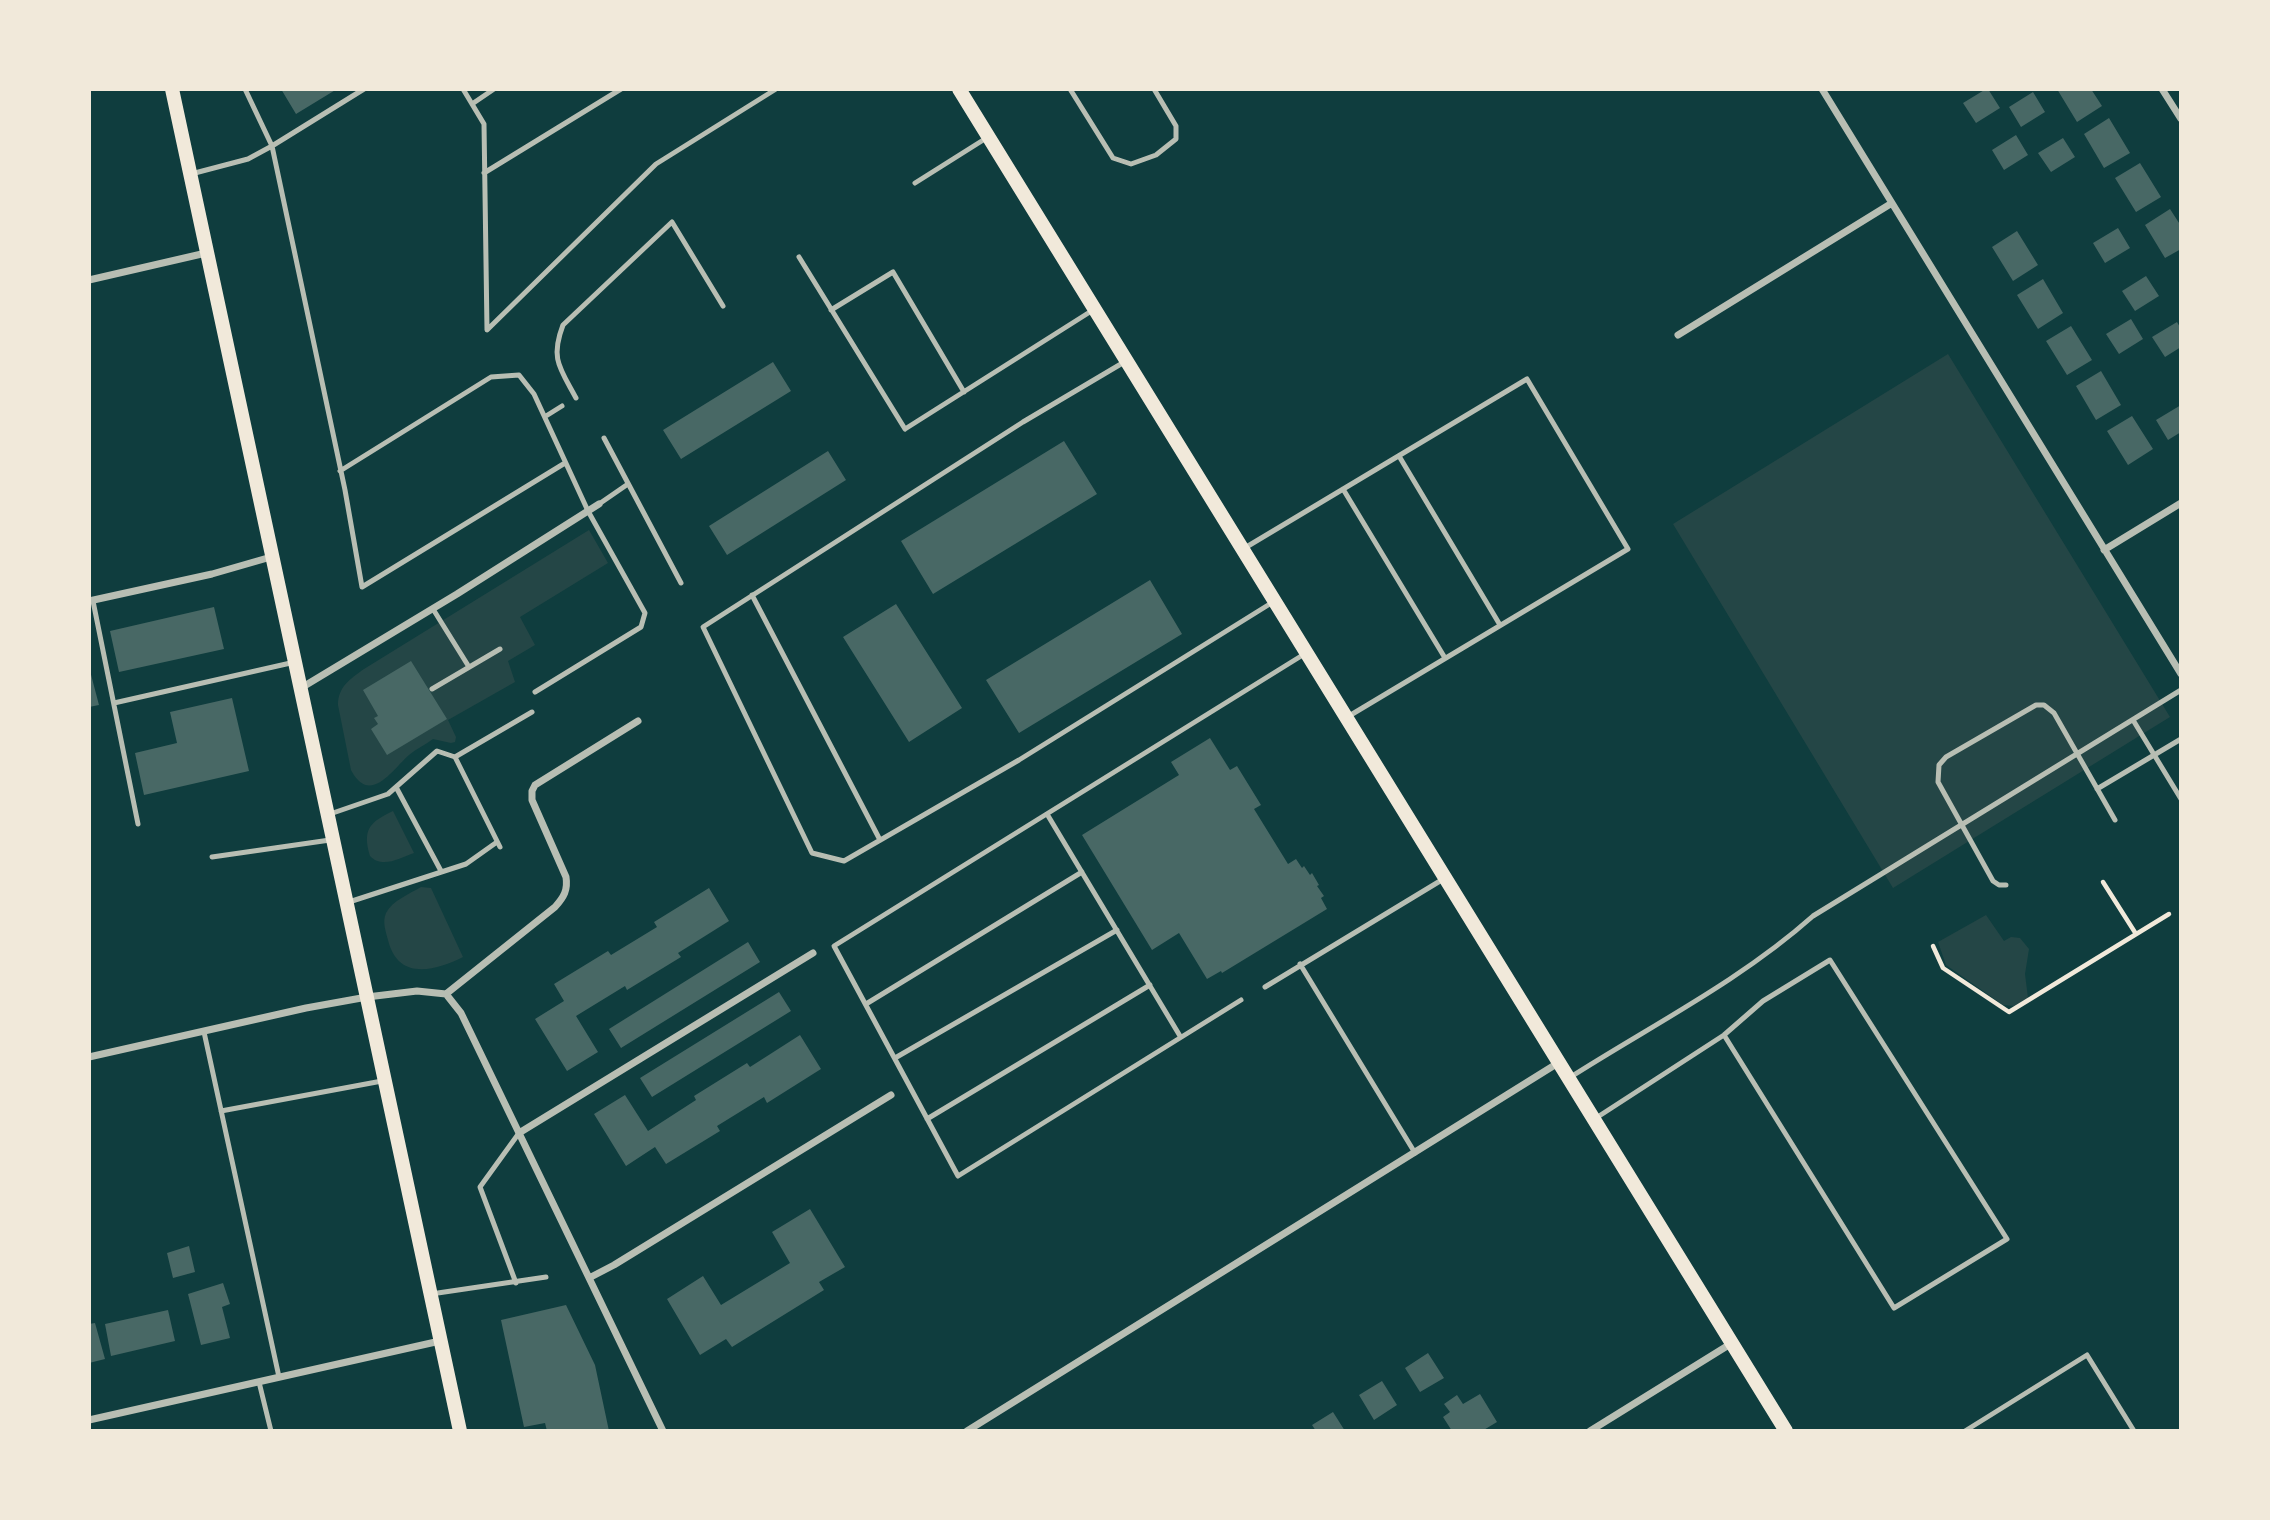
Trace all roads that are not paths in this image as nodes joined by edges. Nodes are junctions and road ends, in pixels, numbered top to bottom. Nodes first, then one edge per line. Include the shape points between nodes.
1 (172, 89) edge
2 (245, 89) edge
3 (364, 89) edge
4 (463, 89) edge
5 (494, 89) edge
6 (621, 89) edge
7 (776, 89) edge
8 (959, 89) edge
9 (1070, 89) edge
10 (1154, 89) edge
11 (1822, 89) edge
12 (2162, 89) edge
13 (472, 104) junction
14 (2181, 119) edge
15 (988, 137) junction
16 (272, 146) junction
17 (484, 173) junction
18 (190, 175) junction
19 (915, 183) dead end
20 (1892, 203) junction
21 (206, 253) junction
22 (799, 257) dead end
23 (89, 280) edge
24 (723, 306) dead end
25 (1095, 309) junction
26 (831, 310) junction
27 (1678, 335) dead end
28 (1126, 361) junction
29 (964, 392) junction
30 (576, 398) dead end
31 (562, 406) dead end
32 (545, 416) junction
33 (604, 438) dead end
34 (1399, 456) junction
35 (565, 463) junction
36 (340, 471) junction
37 (628, 484) junction
38 (1343, 489) junction
39 (2181, 503) edge
40 (599, 504) joint
41 (588, 511) junction
42 (1242, 549) junction
43 (2104, 550) junction
44 (271, 557) junction
45 (681, 583) dead end
46 (752, 595) junction
47 (91, 601) edge
48 (1274, 601) junction
49 (433, 609) junction
50 (1500, 625) junction
51 (500, 649) dead end
52 (1306, 653) junction
53 (1445, 658) junction
54 (295, 662) junction
55 (469, 667) junction
56 (2181, 674) edge
57 (301, 688) junction
58 (432, 689) dead end
59 (2181, 690) edge
60 (535, 692) dead end
61 (114, 703) junction
62 (532, 712) dead end
63 (1346, 718) junction
64 (2133, 720) junction
65 (638, 721) dead end
66 (2181, 738) edge
67 (2077, 755) junction
68 (2153, 755) junction
69 (455, 757) junction
70 (396, 787) junction
71 (2097, 789) junction
72 (2181, 799) edge
73 (1047, 814) junction
74 (328, 815) junction
75 (2115, 820) dead end
76 (138, 824) dead end
77 (1962, 824) junction
78 (333, 839) junction
79 (880, 840) junction
80 (212, 857) dead end
81 (441, 871) junction
82 (1082, 872) junction
83 (1445, 878) junction
84 (2006, 885) dead end
85 (347, 902) junction
86 (1117, 930) junction
87 (813, 953) dead end
88 (1300, 964) junction
89 (1150, 985) junction
90 (1265, 986) dead end
91 (446, 994) junction
92 (367, 997) junction
93 (1241, 1000) dead end
94 (866, 1004) junction
95 (204, 1032) junction
96 (1724, 1035) junction
97 (1180, 1036) junction
98 (89, 1057) edge
99 (895, 1058) junction
100 (1558, 1063) junction
101 (1568, 1078) junction
102 (385, 1080) junction
103 (891, 1095) dead end
104 (221, 1111) junction
105 (928, 1119) junction
106 (1594, 1119) junction
107 (519, 1133) junction
108 (1415, 1153) junction
109 (547, 1277) dead end
110 (589, 1278) junction
111 (516, 1283) junction
112 (431, 1294) junction
113 (440, 1341) junction
114 (1731, 1343) junction
115 (279, 1377) junction
116 (259, 1382) junction
117 (89, 1420) edge
118 (271, 1431) edge
119 (460, 1431) edge
120 (663, 1431) edge
121 (967, 1431) edge
122 (1590, 1431) edge
123 (1786, 1431) edge
124 (1965, 1431) edge
125 (2134, 1431) edge

1 - 18 main road
2 - 16 lane
3 - 16 lane
4 - 13 lane
5 - 13 lane
6 - 17 lane
7 - 17 lane via 656,164 487,330
8 - 15 main road
9 - 10 lane via 1113,158 1131,164 1156,155 1177,139 1176,126
11 - 20 street
12 - 14 street
13 - 17 lane via 484,124
15 - 19 lane
15 - 25 main road
16 - 18 lane via 248,159
16 - 36 lane
18 - 21 main road
20 - 27 street
20 - 43 street
21 - 23 street
21 - 44 main road
22 - 26 lane
24 - 30 lane via 672,222 562,325 555,346 558,365
25 - 28 main road
25 - 29 lane
26 - 29 lane via 905,429
26 - 29 lane via 893,272
28 - 42 main road
28 - 46 lane
31 - 32 lane
32 - 35 lane
32 - 36 lane via 519,375 491,377
33 - 37 lane
34 - 38 lane
34 - 50 lane
34 - 50 lane via 1527,379 1628,549
35 - 36 lane via 362,587
35 - 41 lane
37 - 40 lane
37 - 45 lane
38 - 42 lane
38 - 53 lane
39 - 43 street
40 - 41 street
41 - 49 street
41 - 60 lane via 645,613 641,627
42 - 48 main road
43 - 56 street
44 - 47 street
44 - 54 main road
46 - 79 lane
46 - 79 lane via 703,627 812,853 844,861
47 - 61 lane
48 - 52 main road
48 - 79 lane via 1019,760
49 - 55 lane
49 - 57 street
50 - 53 lane
51 - 55 lane
52 - 63 main road
52 - 73 lane
53 - 63 lane
54 - 57 main road
54 - 61 lane
55 - 58 lane
57 - 74 main road
59 - 64 lane
61 - 76 lane
62 - 69 lane
63 - 83 main road
64 - 67 lane
64 - 68 lane
65 - 91 street via 535,785 532,800 566,877 565,895
66 - 68 lane
67 - 71 lane
67 - 77 lane
67 - 77 lane via 2054,713 2036,705 1946,757 1939,765 1938,782
68 - 71 lane
68 - 72 lane
69 - 70 lane via 437,751
69 - 81 lane via 498,844 466,864
70 - 74 lane
70 - 81 lane
71 - 75 lane
73 - 82 lane
73 - 94 lane via 834,946
74 - 78 main road
77 - 84 lane via 1993,881
77 - 101 lane via 1813,916 1720,988
78 - 80 lane
78 - 85 main road
81 - 85 lane
82 - 86 lane
82 - 94 lane
83 - 88 lane
83 - 100 main road
85 - 92 main road
86 - 89 lane
86 - 99 lane
87 - 107 street
88 - 90 lane
88 - 108 lane
89 - 97 lane
89 - 105 lane
91 - 92 street via 417,991
91 - 107 street via 461,1013
92 - 95 street
92 - 102 main road
93 - 97 lane
94 - 99 lane
95 - 98 street
95 - 104 lane
96 - 96 lane via 1763,1001 1830,960 2007,1239 1894,1308
96 - 106 lane
97 - 105 lane via 958,1176
99 - 105 lane
100 - 101 main road
100 - 108 street
101 - 106 main road
102 - 104 lane
102 - 112 main road
103 - 110 street
104 - 115 lane
106 - 114 main road
107 - 110 street
107 - 111 lane via 480,1187
108 - 121 street
109 - 111 lane
110 - 120 street
111 - 112 lane
112 - 113 main road
113 - 115 street
113 - 119 main road
114 - 122 street
114 - 123 main road
115 - 116 street
116 - 117 street
116 - 118 lane
124 - 125 lane via 2087,1355

